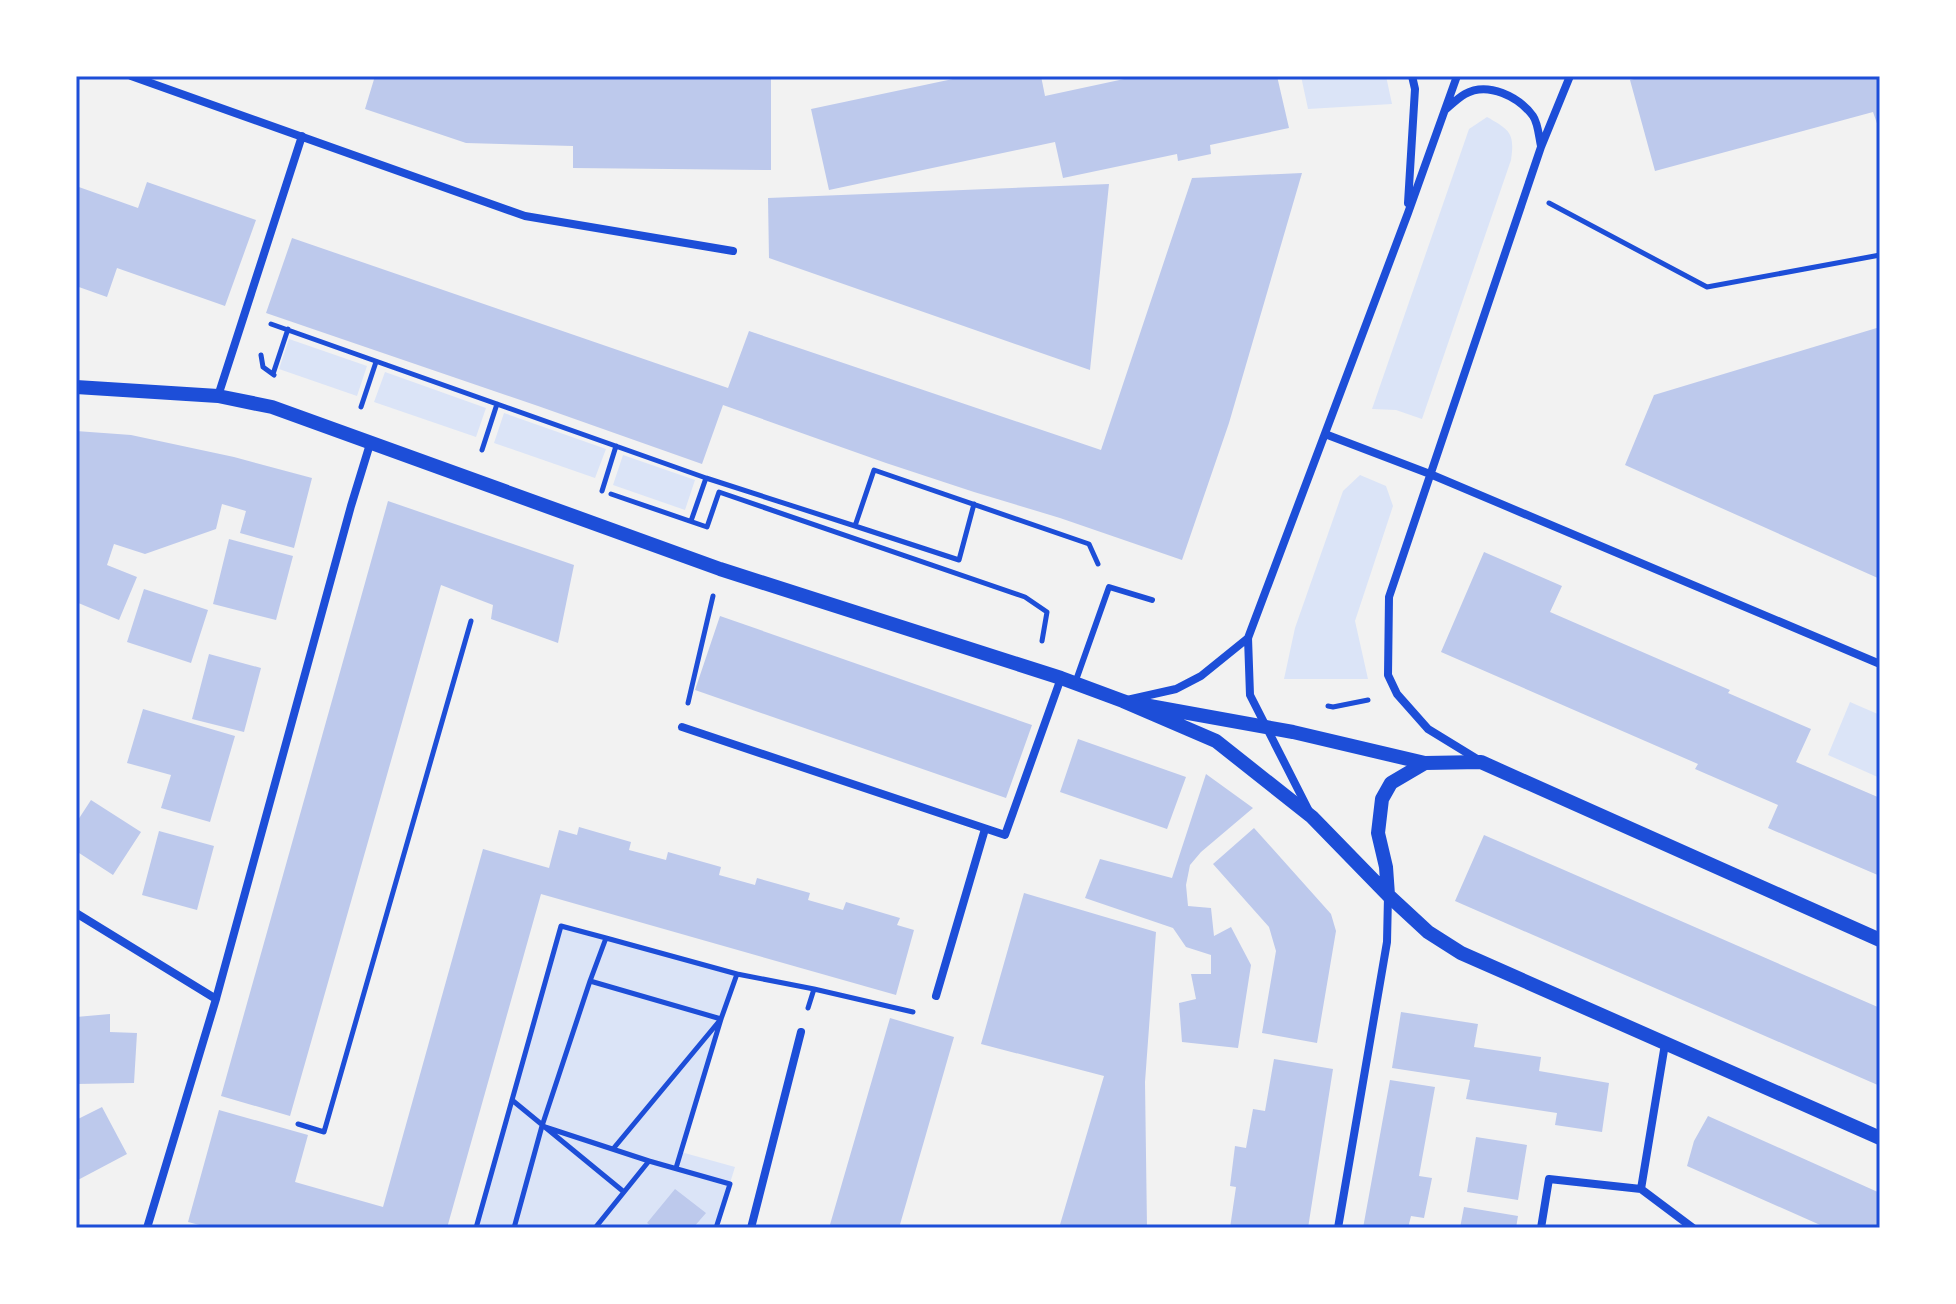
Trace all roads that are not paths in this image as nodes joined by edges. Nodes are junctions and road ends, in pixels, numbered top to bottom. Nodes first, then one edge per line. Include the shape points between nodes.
1 (131, 76) edge
2 (1412, 76) edge
3 (1457, 76) edge
4 (1570, 76) edge
5 (1444, 110) junction
6 (302, 136) junction
7 (1541, 147) junction
8 (1408, 213) junction
9 (733, 251) dead end
10 (76, 387) edge
11 (218, 396) junction
12 (1325, 434) junction
13 (370, 444) junction
14 (1430, 474) junction
15 (1152, 600) dead end
16 (1248, 638) junction
17 (1880, 664) edge
18 (1068, 681) junction
19 (1123, 701) junction
20 (682, 727) road end
21 (1267, 728) junction
22 (1481, 762) junction
23 (1425, 763) junction
24 (1312, 817) junction
25 (985, 829) junction
26 (1388, 895) junction
27 (76, 913) edge
28 (1880, 940) edge
29 (936, 996) road end
30 (216, 999) junction
31 (801, 1032) road end
32 (1665, 1044) junction
33 (1880, 1138) edge
34 (1641, 1189) junction
35 (147, 1228) edge
36 (751, 1228) edge
37 (1338, 1228) edge
38 (1541, 1228) edge
39 (1693, 1228) edge

1 - 6 street
2 - 8 street
3 - 5 street
4 - 7 street
5 - 7 street via 1467,92 1498,91 1520,101 1535,118
5 - 8 street
6 - 9 street via 525,216
6 - 11 street
7 - 14 street
8 - 12 street
10 - 11 street
11 - 13 street via 272,407
12 - 14 street
12 - 16 street
13 - 18 street via 720,569
13 - 30 street
14 - 17 street
14 - 22 street via 1389,597 1388,675 1397,694 1428,729
15 - 18 lane via 1109,587 1083,659
16 - 19 street via 1176,689
16 - 21 street via 1250,695
18 - 19 street
18 - 25 street via 1005,835
19 - 21 street
19 - 24 street via 1216,741
20 - 25 street
21 - 23 street
21 - 24 street
22 - 23 street
22 - 28 street
23 - 26 street via 1391,783 1382,799 1378,833
24 - 26 street
25 - 29 street
26 - 32 street via 1428,932 1461,953
26 - 37 street via 1387,942
27 - 30 street
30 - 35 street
31 - 36 street
32 - 33 street
32 - 34 street
34 - 38 street via 1549,1179
34 - 39 street

